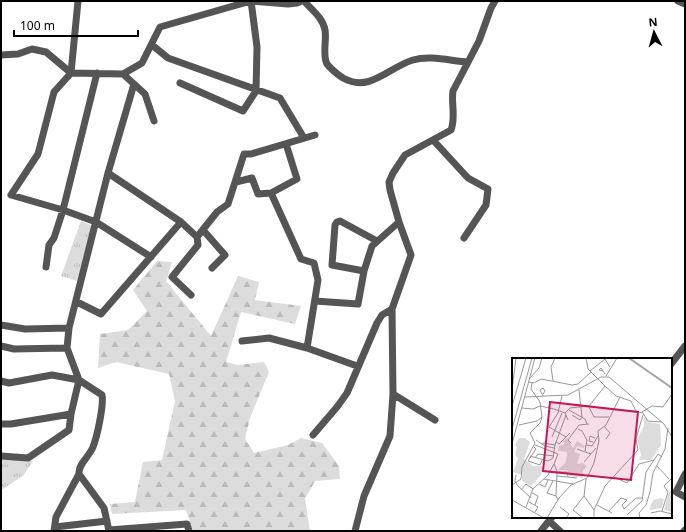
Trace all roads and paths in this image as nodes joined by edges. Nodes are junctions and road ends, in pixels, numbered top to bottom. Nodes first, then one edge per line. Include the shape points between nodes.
1 (78, 1) edge
2 (251, 1) edge
3 (302, 1) edge
4 (495, 1) edge
5 (678, 1) edge
6 (685, 4) edge
7 (152, 44) junction
8 (1, 55) edge
9 (468, 62) junction
10 (71, 73) junction
11 (97, 73) junction
12 (123, 74) junction
13 (180, 83) dead end
14 (134, 84) junction
15 (256, 91) junction
16 (154, 121) dead end
17 (315, 135) dead end
18 (304, 138) junction
19 (433, 140) junction
20 (286, 144) junction
21 (108, 173) junction
22 (236, 182) junction
23 (271, 193) junction
24 (63, 210) junction
25 (96, 222) junction
26 (181, 222) junction
27 (399, 222) junction
28 (202, 230) junction
29 (197, 237) junction
30 (464, 238) dead end
31 (377, 241) junction
32 (151, 256) junction
33 (46, 267) dead end
34 (212, 268) dead end
35 (364, 270) junction
36 (191, 295) dead end
37 (315, 301) junction
38 (77, 302) junction
39 (392, 309) junction
40 (1, 326) edge
41 (69, 328) junction
42 (242, 341) dead end
43 (1, 346) edge
44 (685, 346) edge
45 (67, 348) junction
46 (307, 348) junction
47 (672, 363) edge
48 (357, 366) junction
49 (79, 380) junction
50 (1, 381) edge
51 (393, 394) junction
52 (71, 414) junction
53 (435, 420) dead end
54 (1, 424) edge
55 (313, 435) dead end
56 (1, 456) edge
57 (79, 474) junction
58 (685, 474) edge
59 (685, 496) edge
60 (550, 519) edge
61 (107, 521) junction
62 (54, 529) edge
63 (109, 531) edge
64 (189, 531) edge
65 (355, 531) edge
66 (541, 531) edge
67 (560, 531) edge

1 - 10 street
2 - 3 street via 288,4
2 - 7 street via 160,27
2 - 15 street via 257,47
3 - 9 street via 320,19 325,29 326,62 337,74 349,81 359,84 369,82 414,60 430,58
4 - 9 street
5 - 6 street
7 - 12 street via 142,63
7 - 15 street via 168,58
8 - 10 street via 18,54 32,49 46,52
9 - 19 street via 453,91 454,115 451,130
10 - 11 street
10 - 24 street via 54,92 38,154 11,194
11 - 12 street
11 - 24 street
12 - 14 street
13 - 15 street via 243,111
14 - 16 street via 145,94
14 - 21 street
15 - 18 street via 280,98
17 - 18 street
18 - 20 street
19 - 27 street via 405,156 392,173 390,190
19 - 30 street via 468,178 488,189 486,205
20 - 22 street via 244,154
20 - 23 street via 297,179
21 - 25 street
21 - 26 street
22 - 23 street via 252,178 258,194
22 - 28 street via 228,204 217,212
23 - 37 street via 301,259 314,264 318,280
24 - 25 street
24 - 33 street via 54,238 49,245
25 - 32 street
25 - 38 street
26 - 29 street
26 - 32 street
27 - 31 street
27 - 39 street via 411,255
28 - 29 street
28 - 34 street via 225,255
29 - 36 street via 198,245 172,277
31 - 35 street via 372,246
31 - 35 street via 340,221 335,225 332,265
32 - 38 street via 100,314
35 - 37 street via 358,304
37 - 46 street
38 - 41 street
39 - 48 street via 382,315 377,323
39 - 51 street
40 - 41 street via 25,329
41 - 45 street
42 - 46 street via 269,338
43 - 45 street via 14,349
44 - 47 street
45 - 49 street
46 - 48 street
48 - 55 street via 347,393
49 - 50 street via 52,375 9,383
49 - 52 street
49 - 57 street via 102,394 103,403 93,447 78,469
51 - 53 street
51 - 65 street via 390,436 364,496
52 - 54 street
52 - 56 street via 69,430 28,458
57 - 61 street via 104,508
57 - 62 street via 56,517
58 - 59 street via 676,492
60 - 66 street
60 - 67 street
61 - 62 street
61 - 63 street
63 - 64 street via 187,524

